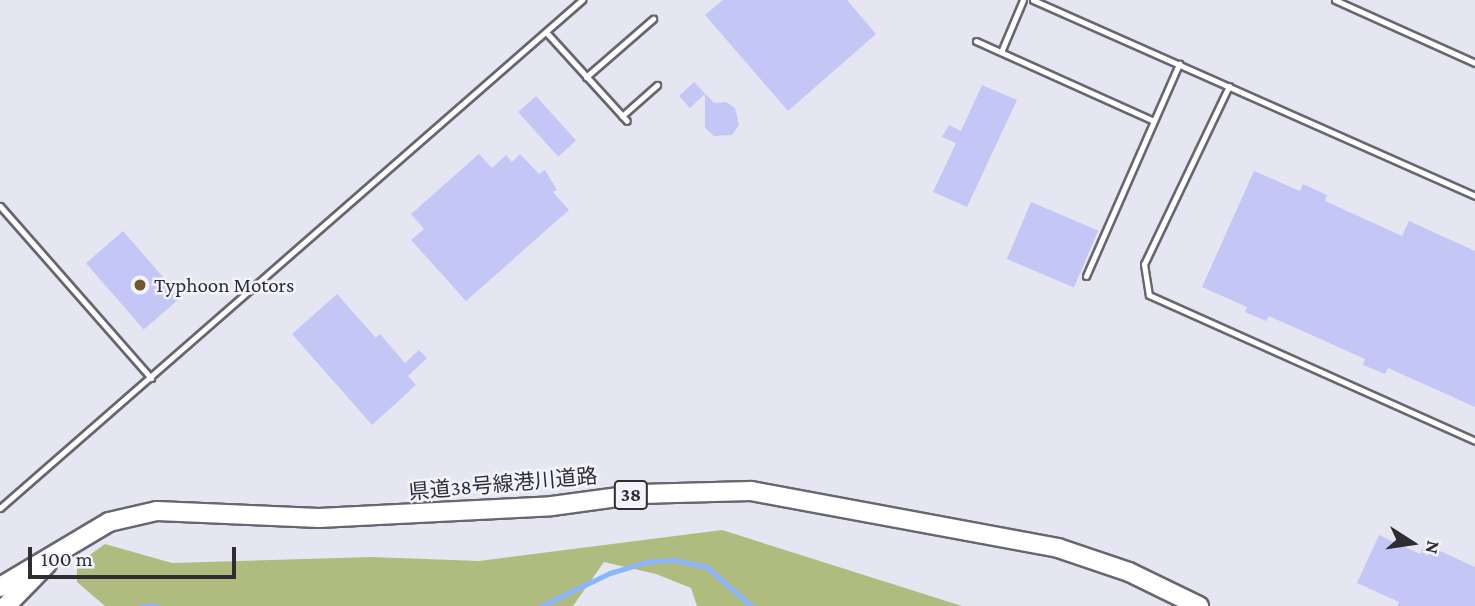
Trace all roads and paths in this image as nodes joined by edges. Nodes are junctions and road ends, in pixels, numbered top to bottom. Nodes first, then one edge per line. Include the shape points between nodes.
1 (582, 0) edge
2 (1023, 0) edge
3 (1033, 0) edge
4 (1335, 0) edge
5 (653, 19) dead end
6 (546, 32) junction
7 (976, 41) dead end
8 (1001, 52) junction
9 (1475, 63) edge
10 (1179, 64) junction
11 (586, 77) junction
12 (657, 85) dead end
13 (1229, 86) junction
14 (1154, 121) junction
15 (1475, 196) edge
16 (0, 205) edge
17 (1087, 276) dead end
18 (151, 378) junction
19 (1475, 441) edge
20 (0, 508) edge
21 (56, 553) junction
22 (0, 587) edge
23 (6, 606) edge
24 (1199, 606) edge

1 - 6 lane
2 - 8 lane
3 - 10 lane
4 - 9 lane
5 - 11 lane
6 - 11 lane
6 - 18 lane
7 - 8 lane
8 - 14 lane
10 - 13 lane
10 - 14 lane
11 - 12 lane via 624,119
13 - 15 lane
13 - 19 lane via 1144,264 1149,295
14 - 17 lane
16 - 18 lane
18 - 20 lane
21 - 22 main road, 県道38号線港川道路 / 38
21 - 23 main road, 県道38号線港川道路 / 38
21 - 24 main road, 県道38号線港川道路 / 38 via 109,522 157,511 276,519 353,517 552,506 640,494 751,491 1058,548 1129,572

